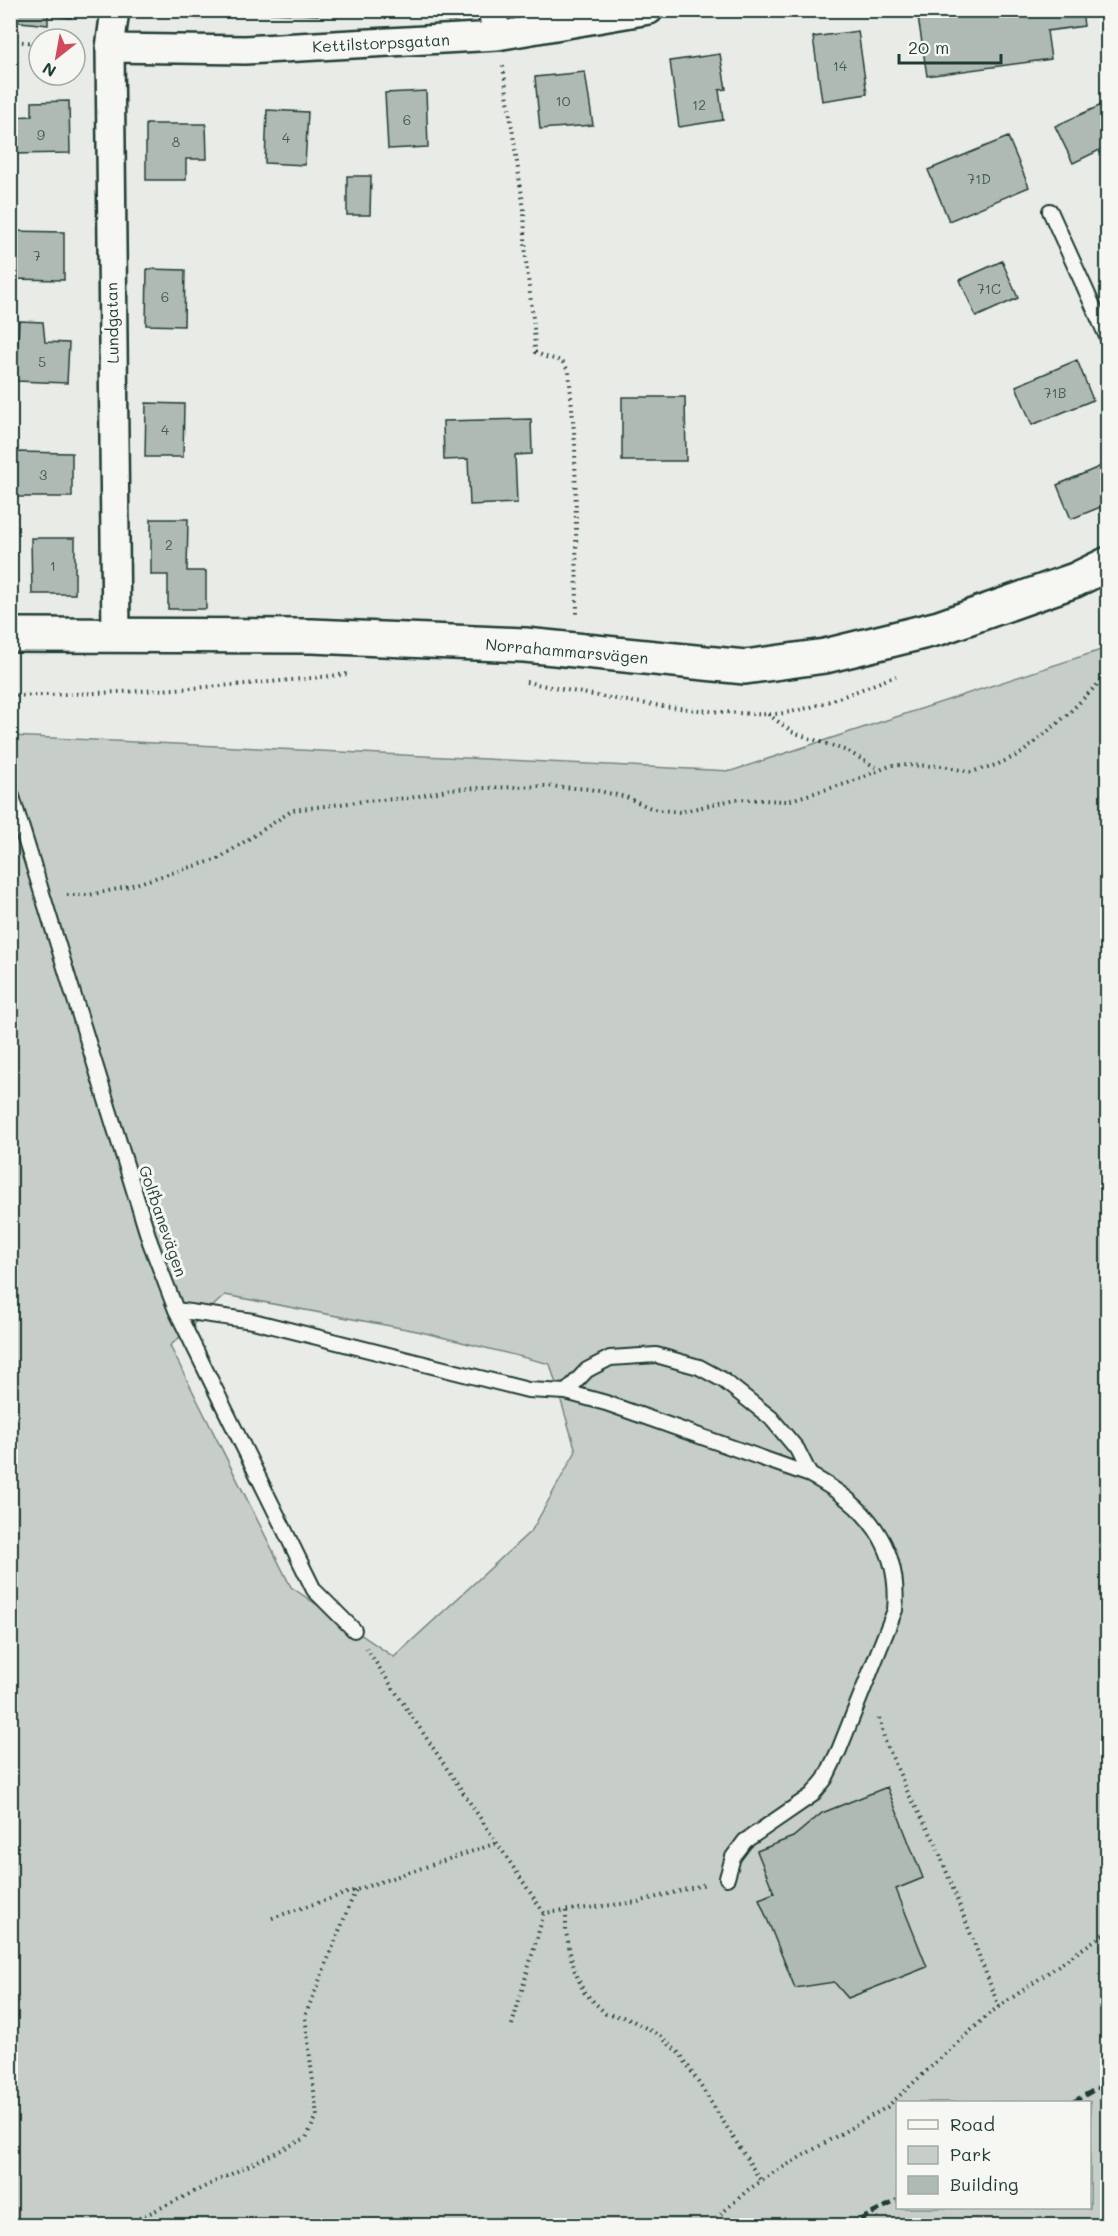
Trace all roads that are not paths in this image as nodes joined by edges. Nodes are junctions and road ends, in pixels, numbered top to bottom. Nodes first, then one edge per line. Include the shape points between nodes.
1 (115, 10) edge
2 (492, 10) edge
3 (649, 10) edge
4 (497, 36) junction
5 (110, 48) junction
6 (1050, 211) dead end
7 (1107, 339) edge
8 (1107, 564) edge
9 (10, 635) edge
10 (116, 636) junction
11 (10, 790) edge
12 (176, 1310) junction
13 (566, 1392) junction
14 (810, 1475) junction
15 (354, 1630) road end
16 (727, 1878) road end

1 - 5 street, Lundgatan
2 - 4 street
3 - 4 street, Kettilstorpsgatan
4 - 5 street, Kettilstorpsgatan via 245,51
5 - 10 street, Lundgatan
6 - 7 lane
8 - 10 street, Norrahammarsvägen via 1075,580 939,628 825,656 745,667 525,645 312,636
9 - 10 street, Norrahammarsvägen
11 - 12 lane, Golfbanevägen via 150,1242
12 - 13 lane via 253,1321 528,1389
12 - 15 lane, Golfbanevägen via 314,1590
13 - 14 lane
13 - 14 lane via 587,1370 610,1358 656,1355 699,1367 723,1380 771,1418 797,1449
14 - 16 lane via 834,1487 857,1506 883,1542 894,1569 895,1610 825,1779 812,1795 745,1841 733,1857

